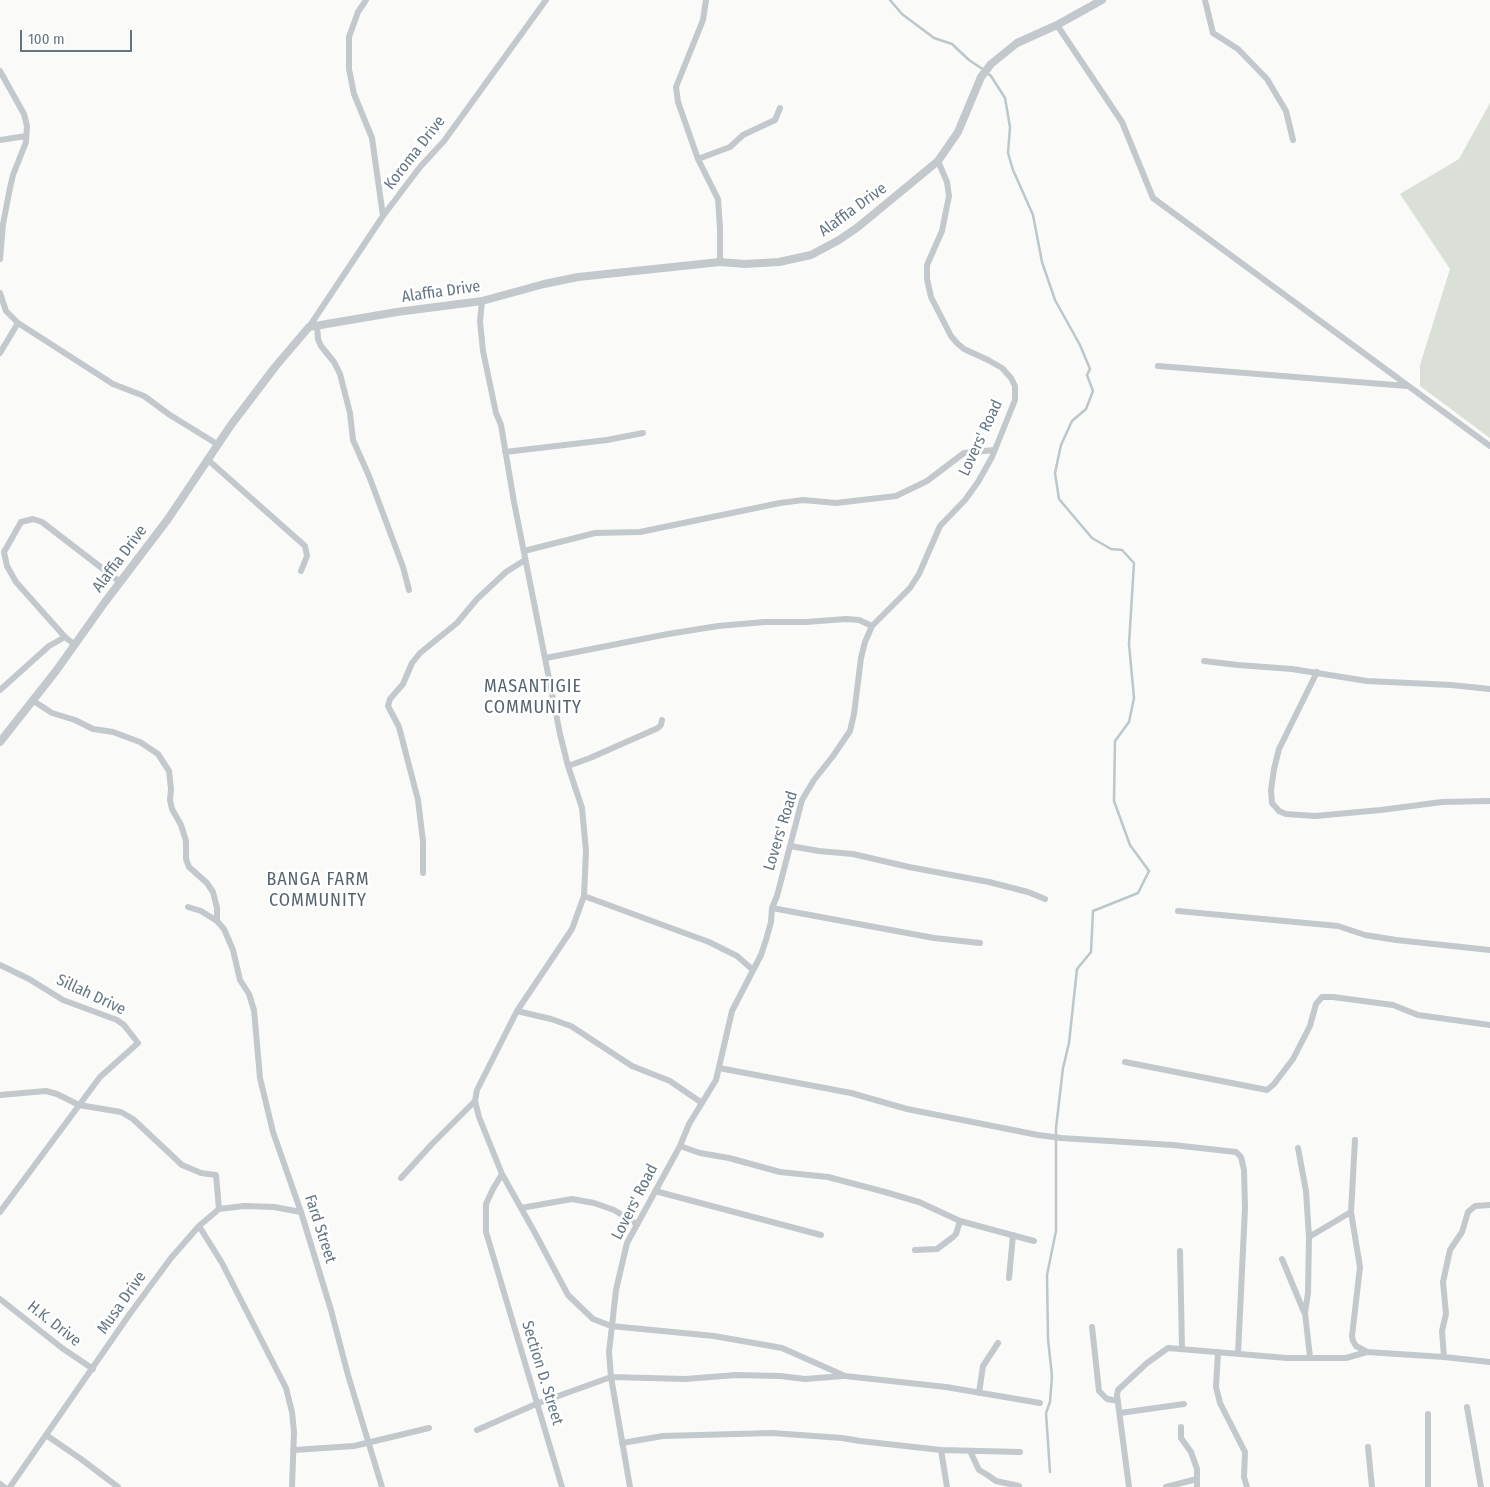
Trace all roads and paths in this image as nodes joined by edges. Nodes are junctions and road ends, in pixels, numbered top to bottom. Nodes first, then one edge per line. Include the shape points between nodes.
1 (366, 0) edge
2 (546, 0) edge
3 (706, 0) edge
4 (1102, 0) edge
5 (1205, 0) edge
6 (1057, 25) junction
7 (0, 71) edge
8 (780, 108) dead end
9 (26, 136) junction
10 (0, 140) edge
11 (1293, 140) dead end
12 (698, 159) junction
13 (938, 161) junction
14 (383, 216) junction
15 (0, 260) edge
16 (720, 262) junction
17 (0, 293) edge
18 (482, 301) junction
19 (18, 323) junction
20 (313, 326) junction
21 (0, 353) edge
22 (1158, 366) dead end
23 (1409, 386) junction
24 (643, 433) dead end
25 (218, 444) junction
26 (1490, 446) edge
27 (994, 450) junction
28 (505, 452) junction
29 (207, 459) junction
30 (524, 551) junction
31 (526, 560) junction
32 (301, 571) dead end
33 (120, 582) junction
34 (409, 590) dead end
35 (872, 626) junction
36 (65, 637) junction
37 (75, 645) junction
38 (546, 658) junction
39 (1204, 661) dead end
40 (1317, 672) junction
41 (1490, 689) edge
42 (0, 690) edge
43 (32, 700) junction
44 (662, 720) dead end
45 (0, 742) edge
46 (568, 766) junction
47 (1490, 800) edge
48 (790, 846) junction
49 (423, 873) dead end
50 (584, 896) junction
51 (1046, 899) dead end
52 (188, 907) dead end
53 (772, 908) junction
54 (1178, 911) dead end
55 (217, 921) junction
56 (980, 943) dead end
57 (1490, 950) edge
58 (0, 965) edge
59 (753, 970) junction
60 (517, 1011) junction
61 (1490, 1025) edge
62 (1125, 1062) dead end
63 (719, 1068) junction
64 (0, 1095) edge
65 (475, 1102) junction
66 (702, 1103) junction
67 (79, 1104) junction
68 (1355, 1140) dead end
69 (680, 1146) junction
70 (1298, 1148) dead end
71 (502, 1174) junction
72 (402, 1178) dead end
73 (655, 1191) junction
74 (1490, 1205) edge
75 (521, 1208) junction
76 (219, 1209) junction
77 (0, 1212) edge
78 (300, 1212) junction
79 (1351, 1212) junction
80 (960, 1221) junction
81 (637, 1224) junction
82 (199, 1226) junction
83 (821, 1234) dead end
84 (1013, 1235) junction
85 (1309, 1237) junction
86 (1034, 1241) dead end
87 (915, 1250) dead end
88 (1180, 1251) dead end
89 (1282, 1259) dead end
90 (1009, 1278) dead end
91 (0, 1299) edge
92 (1305, 1313) junction
93 (611, 1326) junction
94 (1092, 1327) dead end
95 (998, 1343) dead end
96 (1182, 1348) junction
97 (1218, 1352) junction
98 (1367, 1352) junction
99 (1238, 1354) junction
100 (1310, 1357) junction
101 (1444, 1357) junction
102 (1490, 1362) edge
103 (93, 1369) junction
104 (611, 1376) junction
105 (844, 1376) junction
106 (979, 1393) junction
107 (1118, 1401) junction
108 (1040, 1403) dead end
109 (536, 1404) junction
110 (1184, 1404) dead end
111 (1467, 1407) dead end
112 (1120, 1413) junction
113 (1428, 1414) dead end
114 (1181, 1427) dead end
115 (429, 1428) dead end
116 (477, 1430) dead end
117 (46, 1435) junction
118 (369, 1443) junction
119 (622, 1443) junction
120 (1368, 1447) dead end
121 (294, 1450) junction
122 (942, 1450) junction
123 (970, 1451) junction
124 (1020, 1452) dead end
125 (1196, 1479) junction
126 (0, 1484) edge
127 (1019, 1486) edge
128 (4, 1487) edge
129 (10, 1487) edge
130 (118, 1487) edge
131 (292, 1487) edge
132 (382, 1487) edge
133 (562, 1487) edge
134 (630, 1487) edge
135 (947, 1487) edge
136 (1129, 1487) edge
137 (1166, 1487) edge
138 (1197, 1487) edge
139 (1247, 1487) edge
140 (1372, 1487) edge
141 (1428, 1487) edge
142 (1481, 1487) edge

1 - 14 street via 348,37 349,69 354,94 372,138
2 - 14 street, Koroma Drive via 444,141
3 - 12 street via 703,20 676,86 678,102
4 - 6 street
5 - 11 street via 1213,33 1235,46 1267,79 1286,111
6 - 13 street, Alaffia Drive via 1017,44 992,64 981,77 958,132
6 - 23 street via 1122,122 1153,198
7 - 9 street via 24,114
8 - 12 street via 774,120 744,135 730,147
9 - 10 street
9 - 15 street via 12,175
12 - 16 street via 718,199
13 - 16 street, Alaffia Drive via 858,227 811,255 779,262
13 - 27 street, Lovers' Road via 949,196 942,231 928,265 927,279 931,297 951,336 964,349 1002,368 1015,386 1015,400
14 - 20 street, Koroma Drive
16 - 18 street, Alaffia Drive via 578,277
17 - 19 street via 6,311
18 - 20 street, Alaffia Drive
18 - 28 street via 483,351
19 - 21 street
19 - 25 street via 113,384 144,396
20 - 25 street, Alaffia Drive via 275,367
20 - 34 street via 321,346 340,374 353,440
22 - 23 street
23 - 26 street
24 - 28 street
25 - 29 street, Alaffia Drive
27 - 30 street via 961,455 927,481 896,496 836,503 803,500 780,503 640,532 595,533
27 - 35 street, Lovers' Road via 978,482 940,526 910,588
28 - 30 street
29 - 32 street via 305,546 307,556
29 - 33 street, Alaffia Drive via 168,519
30 - 31 street
31 - 38 street
31 - 49 street via 506,572 458,622 420,653 403,684 390,699 388,706 401,733 418,800
33 - 36 street via 42,522 33,519 21,522 4,552 8,566 16,582
33 - 37 street, Alaffia Drive
35 - 38 street via 846,619 718,626
35 - 48 street, Lovers' Road via 861,658 850,731 806,791
36 - 37 street
36 - 42 street via 49,646
37 - 43 street, Alaffia Drive
38 - 46 street
39 - 40 street
40 - 41 street via 1366,681
40 - 47 street via 1279,749 1271,790 1272,803 1279,811 1315,816
43 - 45 street, Alaffia Drive
43 - 55 street via 52,713 140,742 158,754 168,771 170,800 186,841 186,859 189,867 213,892
44 - 46 street via 658,728
46 - 50 street via 582,808 586,851
48 - 51 street via 853,854 989,882
48 - 53 street, Lovers' Road
50 - 59 street via 709,942 737,956
50 - 60 street via 572,929
52 - 55 street
53 - 56 street via 934,938
53 - 59 street, Lovers' Road via 766,940
54 - 57 street via 1338,926 1357,934
55 - 78 street, Fard Street via 233,950 240,980 254,1010 264,1101
58 - 67 street, Sillah Drive via 63,1000 117,1020 138,1043 100,1077
59 - 63 street, Lovers' Road via 732,1011
60 - 65 street via 477,1090
60 - 66 street via 571,1026 632,1066 670,1081
61 - 62 street via 1418,1015 1393,1005 1322,997 1293,1059 1267,1090
63 - 66 street, Lovers' Road via 716,1080
63 - 99 street via 851,1093 907,1109 1038,1135 1236,1152 1241,1157 1244,1170 1245,1208
64 - 67 street via 46,1092
65 - 71 street
65 - 72 street
66 - 69 street, Lovers' Road
67 - 76 street via 121,1112 133,1119 182,1165 216,1175
67 - 77 street
68 - 79 street
69 - 73 street, Lovers' Road
69 - 80 street via 780,1172 828,1177 885,1192 919,1202
70 - 85 street via 1306,1191
71 - 75 street
71 - 109 street, Section D. Street via 486,1204 486,1232
73 - 81 street, Lovers' Road
73 - 83 street
74 - 101 street via 1474,1206 1468,1212 1462,1232 1450,1250 1443,1282 1446,1314 1442,1331
75 - 81 street via 572,1199 614,1210
75 - 93 street via 568,1295 593,1319
76 - 78 street via 274,1207
76 - 82 street, Musa Drive
78 - 118 street, Fard Street via 332,1310
79 - 85 street
79 - 98 street via 1360,1267 1352,1336 1356,1346
80 - 84 street
80 - 87 street via 956,1234 937,1249
81 - 93 street, Lovers' Road via 627,1243
82 - 103 street, Musa Drive via 161,1271
82 - 121 street via 222,1263 286,1388 292,1412
84 - 86 street
84 - 90 street
85 - 92 street
88 - 96 street
89 - 92 street
91 - 103 street, H.K. Drive
92 - 100 street
93 - 104 street, Lovers' Road
93 - 105 street via 714,1336 782,1348
94 - 107 street via 1098,1391 1107,1399
95 - 106 street via 984,1366
96 - 97 street
96 - 107 street via 1168,1348 1147,1363 1118,1390
97 - 99 street
97 - 139 street via 1216,1387 1220,1403 1245,1452
98 - 100 street via 1346,1358
98 - 101 street
99 - 100 street
101 - 102 street
103 - 117 street, Musa Drive
104 - 105 street via 685,1379 736,1375 805,1379
104 - 109 street
104 - 119 street, Lovers' Road
105 - 106 street
106 - 108 street
107 - 112 street
109 - 116 street
109 - 133 street, Section D. Street
110 - 112 street
111 - 142 street
112 - 136 street
113 - 141 street
114 - 125 street via 1181,1438 1197,1469
115 - 118 street
117 - 129 street, Musa Drive
117 - 130 street
118 - 121 street
118 - 132 street, Fard Street
119 - 122 street via 663,1436 772,1433
119 - 134 street, Lovers' Road
120 - 140 street
121 - 131 street
122 - 123 street
122 - 135 street
123 - 124 street
123 - 127 street via 979,1470 996,1481
125 - 137 street
125 - 138 street
126 - 128 street

